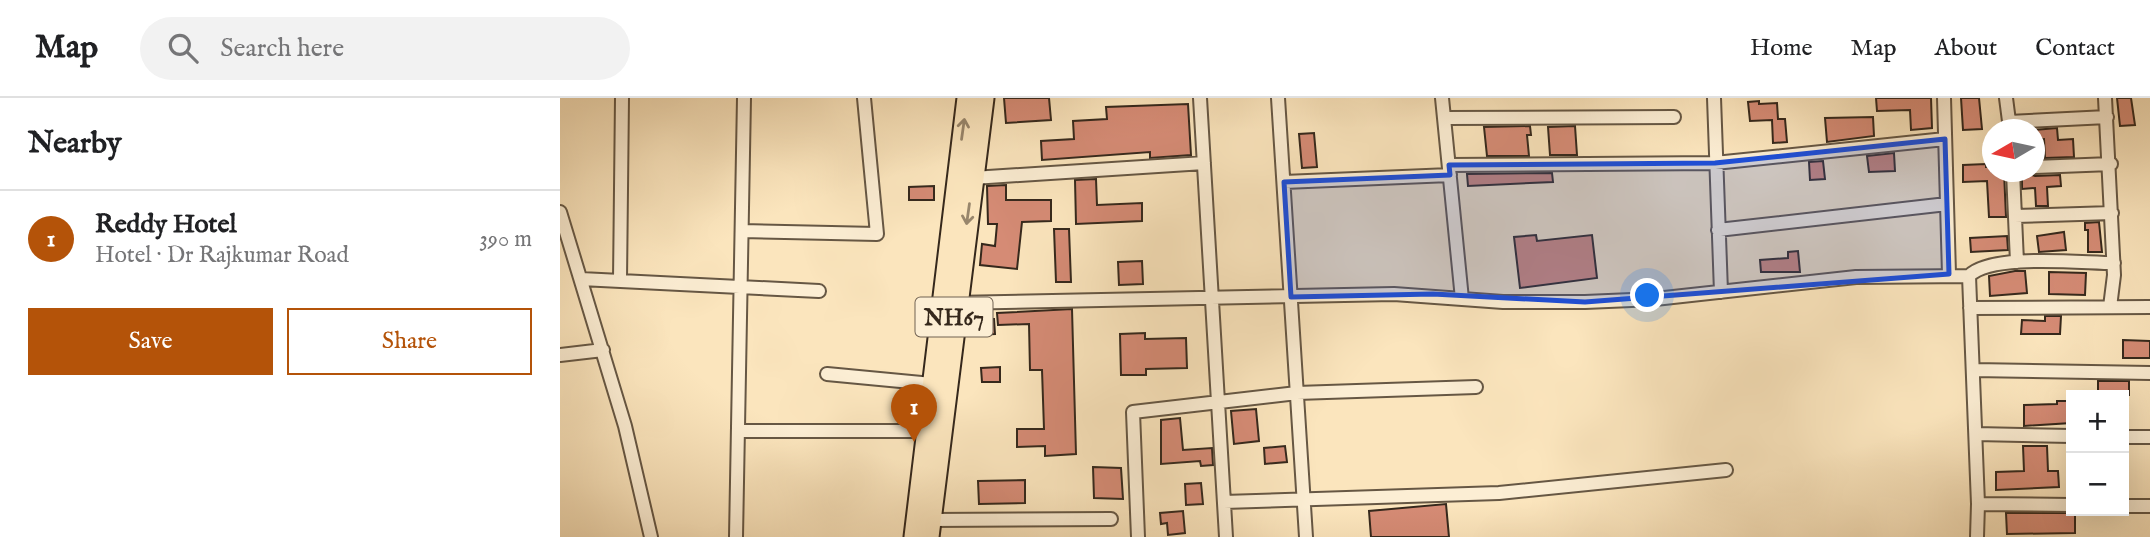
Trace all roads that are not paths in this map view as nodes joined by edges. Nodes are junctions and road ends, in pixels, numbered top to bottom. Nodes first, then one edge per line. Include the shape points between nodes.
1 (622, 98) edge
2 (744, 98) edge
3 (864, 98) edge
4 (967, 98) edge
5 (984, 98) edge
6 (1200, 98) edge
7 (1278, 98) edge
8 (1442, 98) edge
9 (1715, 98) edge
10 (1944, 98) edge
11 (2006, 98) edge
12 (2105, 98) edge
13 (1674, 117) dead end
14 (2107, 117) junction
15 (1444, 118) junction
16 (2008, 119) edge
17 (2045, 123) edge
18 (1945, 139) junction
19 (1204, 163) junction
20 (1715, 163) junction
21 (2111, 164) junction
22 (2045, 167) edge
23 (1450, 170) junction
24 (974, 178) junction
25 (1284, 182) junction
26 (2014, 182) edge
27 (1947, 204) junction
28 (560, 212) edge
29 (2112, 213) junction
30 (2015, 216) junction
31 (1718, 230) junction
32 (742, 231) junction
33 (2017, 262) junction
34 (2113, 263) junction
35 (1949, 274) junction
36 (1969, 275) junction
37 (581, 279) junction
38 (620, 280) junction
39 (741, 285) junction
40 (819, 291) dead end
41 (1721, 292) junction
42 (1291, 297) junction
43 (1212, 299) junction
44 (1462, 299) junction
45 (949, 303) junction
46 (1970, 307) junction
47 (2110, 307) junction
48 (2150, 307) edge
49 (603, 350) junction
50 (560, 355) edge
51 (1974, 370) junction
52 (2150, 373) edge
53 (827, 374) dead end
54 (932, 384) junction
55 (1476, 387) dead end
56 (1297, 393) junction
57 (1217, 400) junction
58 (738, 430) junction
59 (926, 431) junction
60 (1976, 434) junction
61 (2066, 436) edge
62 (2129, 437) edge
63 (2150, 437) edge
64 (1726, 470) dead end
65 (1303, 497) junction
66 (1224, 502) junction
67 (1978, 504) junction
68 (2066, 505) edge
69 (2129, 506) edge
70 (2150, 506) edge
71 (1111, 519) dead end
72 (930, 528) edge
73 (651, 537) edge
74 (736, 537) edge
75 (914, 537) edge
76 (1138, 537) edge
77 (1226, 537) edge
78 (1306, 537) edge
79 (1977, 537) edge

1 - 38 street
2 - 32 street
3 - 32 street via 877,234
45 -> 4 highway, NH67
5 - 24 highway, NH67
6 - 19 street
7 - 25 street
8 - 15 street
9 - 20 street
10 - 18 street
11 - 16 street
12 - 14 street
13 - 15 street
14 - 17 street
14 - 21 street
15 - 23 street
18 - 20 street
18 - 27 street
19 - 24 street
19 - 43 street
20 - 23 street
20 - 31 street
21 - 22 street
21 - 29 street
23 - 25 street
23 - 44 street
24 -> 45 highway, NH67
25 - 42 street
26 - 30 street
27 - 31 street
27 - 35 street
28 - 37 street
29 - 30 street
29 - 34 street
30 - 33 street
31 - 41 street
32 - 39 street
33 - 34 street
33 - 36 street via 1976,268
34 - 47 street
35 - 36 street
35 - 41 street via 1856,277
36 - 46 street
37 - 38 street
37 - 49 street
38 - 39 street
39 - 40 street
39 - 58 street
41 - 44 street via 1585,302
42 - 43 street
42 - 44 street via 1433,294
42 - 56 street
43 - 45 street
43 - 57 street
45 - 54 highway, NH67
45 - 72 highway, NH67
46 - 47 street
46 - 51 street
47 - 48 street
49 - 50 street
49 - 73 street
51 - 52 street
51 - 60 street
53 - 54 street
54 - 59 highway, NH67
55 - 56 street
56 - 57 street
56 - 65 street
57 - 66 street
57 - 76 street via 1133,412
58 - 59 street
58 - 74 street
59 - 75 highway, NH67
60 - 61 street
60 - 67 street
62 - 63 street
64 - 65 street via 1499,493
65 - 66 street
65 - 78 street
66 - 77 street
67 - 68 street
67 - 79 street
69 - 70 street
71 - 72 street

